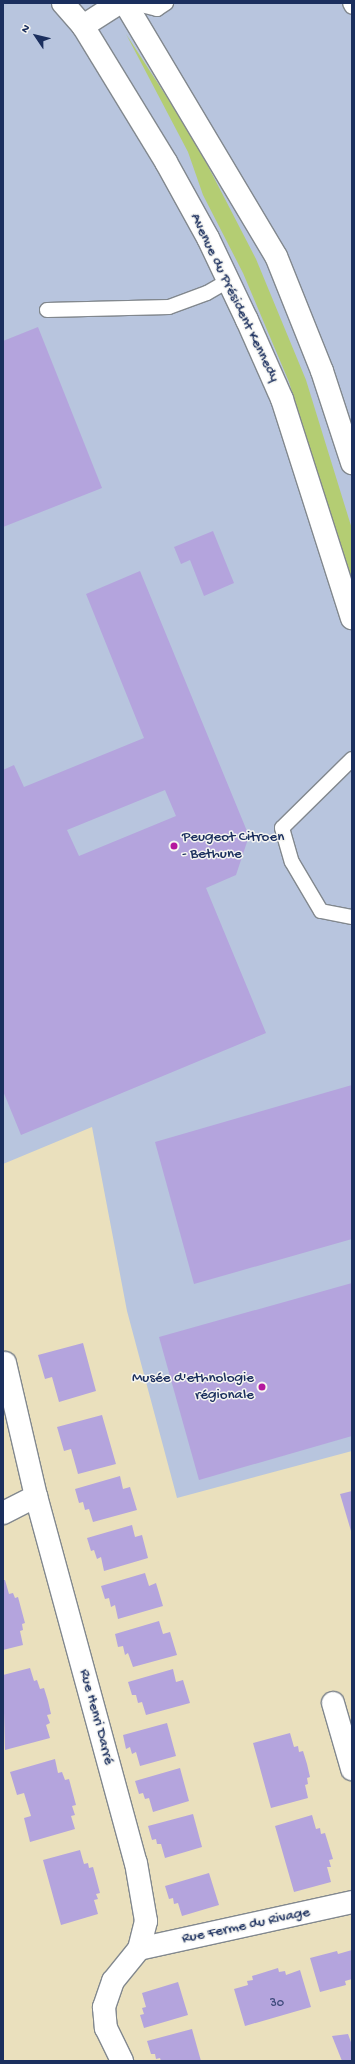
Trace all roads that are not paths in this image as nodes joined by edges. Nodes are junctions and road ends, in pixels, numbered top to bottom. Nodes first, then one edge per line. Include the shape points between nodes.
1 (63, 3) edge
2 (119, 3) edge
3 (125, 3) edge
4 (133, 3) edge
5 (166, 3) edge
6 (350, 3) edge
7 (352, 7) edge
8 (83, 26) junction
9 (228, 281) junction
10 (47, 310) dead end
11 (352, 463) edge
12 (352, 618) edge
13 (352, 759) edge
14 (352, 917) edge
15 (5, 1363) dead end
16 (36, 1496) junction
17 (3, 1513) edge
18 (333, 1703) dead end
19 (352, 1769) edge
20 (352, 1902) edge
21 (139, 1949) junction
22 (122, 2061) edge

1 - 8 main road, Avenue du Président Kennedy
2 - 8 main road
3 - 11 main road via 276,256 322,371
4 - 5 lane via 157,9
6 - 7 lane
8 - 9 main road, Avenue du Président Kennedy via 166,162
9 - 10 lane via 207,293 169,307
9 - 12 main road, Avenue du Président Kennedy via 282,399
13 - 14 lane via 282,828 292,862 321,911
15 - 16 main road, Rue Henri Darré
16 - 17 main road
16 - 21 main road, Rue Henri Darré via 136,1863 146,1921
18 - 19 main road
20 - 21 main road, Rue Ferme du Rivage
21 - 22 main road, Rue Henri Darré via 113,1980 104,2007 106,2028

